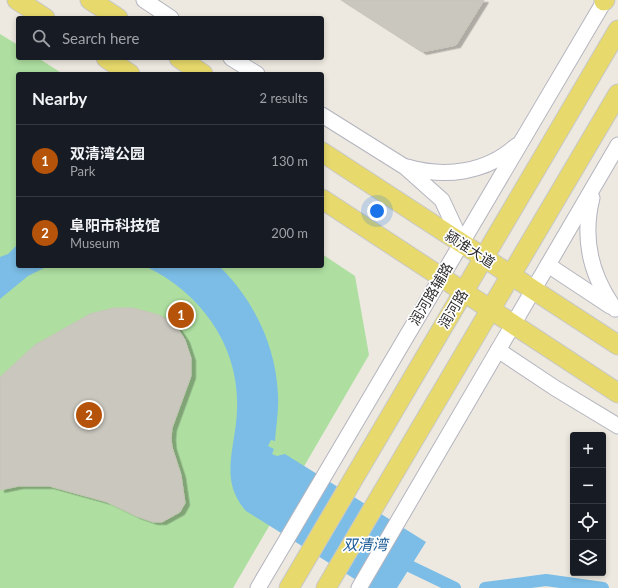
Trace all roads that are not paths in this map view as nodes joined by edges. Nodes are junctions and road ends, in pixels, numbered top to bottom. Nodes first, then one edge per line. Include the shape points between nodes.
1 (17, 0) edge
2 (90, 0) edge
3 (144, 0) edge
4 (605, 0) edge
5 (42, 16) edge
6 (115, 16) edge
7 (168, 16) edge
8 (618, 30) edge
9 (109, 60) edge
10 (182, 60) edge
11 (234, 60) edge
12 (127, 72) edge
13 (200, 72) edge
14 (254, 72) edge
15 (618, 94) edge
16 (324, 116) edge
17 (522, 140) junction
18 (618, 145) edge
19 (324, 153) edge
20 (406, 167) junction
21 (598, 179) junction
22 (324, 200) edge
23 (462, 243) junction
24 (484, 258) junction
25 (548, 265) junction
26 (511, 275) junction
27 (441, 277) junction
28 (533, 290) junction
29 (464, 292) junction
30 (491, 310) junction
31 (617, 310) edge
32 (513, 324) junction
33 (618, 345) edge
34 (498, 350) junction
35 (618, 393) edge
36 (618, 426) edge
37 (258, 588) edge
38 (289, 588) edge
39 (326, 588) edge
40 (359, 588) edge

1 - 5 main road
2 - 6 main road
3 - 7 street
4 - 17 street, 润河路辅路
8 - 24 main road, 润河路
9 - 12 main road
10 - 13 main road
11 - 14 street
15 - 26 main road
16 - 20 street
17 - 20 street via 493,161 471,170 432,173
17 - 23 street, 润河路辅路
18 - 21 street
19 - 23 main road, 颍淮大道
20 - 23 street via 442,200
21 - 25 street
21 - 31 street via 588,220 589,248 598,280
22 - 27 main road
23 - 24 main road, 颍淮大道
23 - 27 street, 润河路辅路
24 - 26 main road, 颍淮大道
24 - 29 main road, 润河路
25 - 28 street
25 - 31 street
26 - 28 main road, 颍淮大道
26 - 30 main road
27 - 29 main road
27 - 37 street, 润河路辅路
28 - 32 street
28 - 33 main road, 颍淮大道
29 - 30 main road
29 - 38 main road, 润河路
30 - 32 main road
30 - 39 main road
32 - 34 street
32 - 35 main road
34 - 36 street
34 - 40 street

